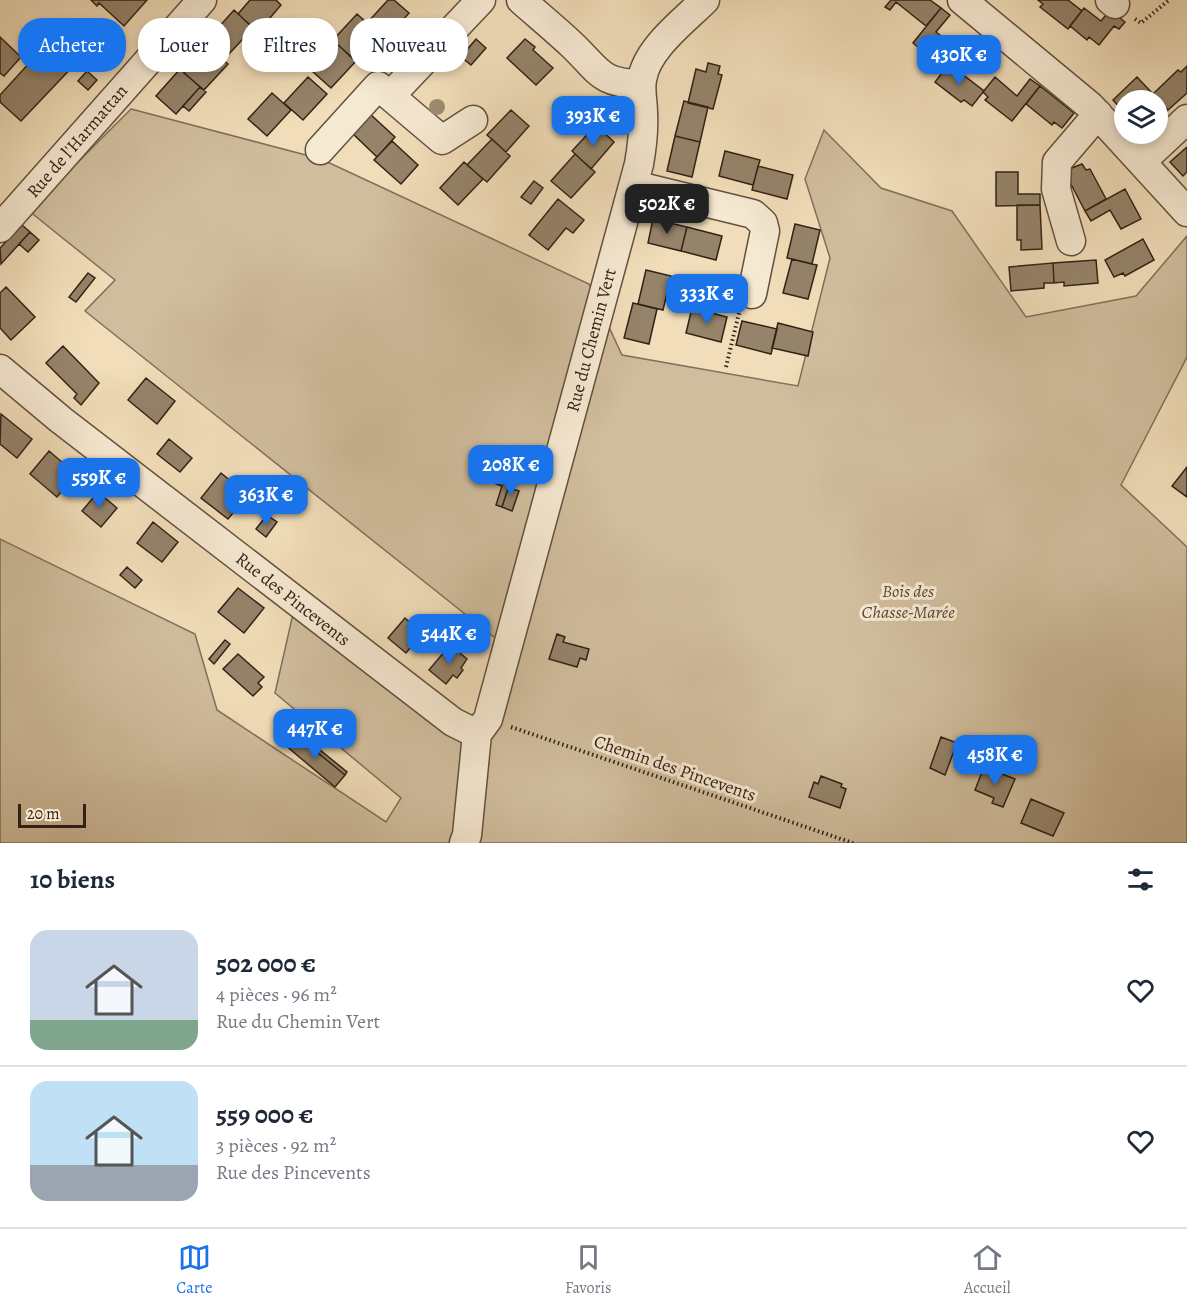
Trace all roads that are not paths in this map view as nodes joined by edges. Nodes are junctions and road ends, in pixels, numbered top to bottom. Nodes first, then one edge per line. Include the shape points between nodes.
1 (202, 0) edge
2 (481, 0) edge
3 (521, 0) edge
4 (687, 0) edge
5 (705, 0) edge
6 (967, 2) edge
7 (634, 77) junction
8 (390, 96) junction
9 (1098, 114) junction
10 (1187, 119) edge
11 (473, 120) dead end
12 (320, 150) dead end
13 (1141, 162) junction
14 (634, 185) junction
15 (1187, 212) edge
16 (0, 228) edge
17 (1071, 241) dead end
18 (752, 294) road end
19 (0, 369) edge
20 (482, 727) junction
21 (464, 843) edge

1 - 16 street, Rue de l'Harmattan
2 - 8 street
3 - 7 street via 573,45
4 - 7 street via 640,47
5 - 7 street
6 - 9 street
7 - 14 street, Rue du Chemin Vert via 642,137
8 - 11 street via 442,140
8 - 12 street via 378,86
9 - 13 street
9 - 17 street via 1057,162 1056,189
10 - 13 street
13 - 15 street
14 - 18 street via 753,214 763,223 765,231
14 - 20 street, Rue du Chemin Vert
19 - 20 street, Rue des Pincevents via 60,420 453,722
20 - 21 street, Rue du Chemin Vert

